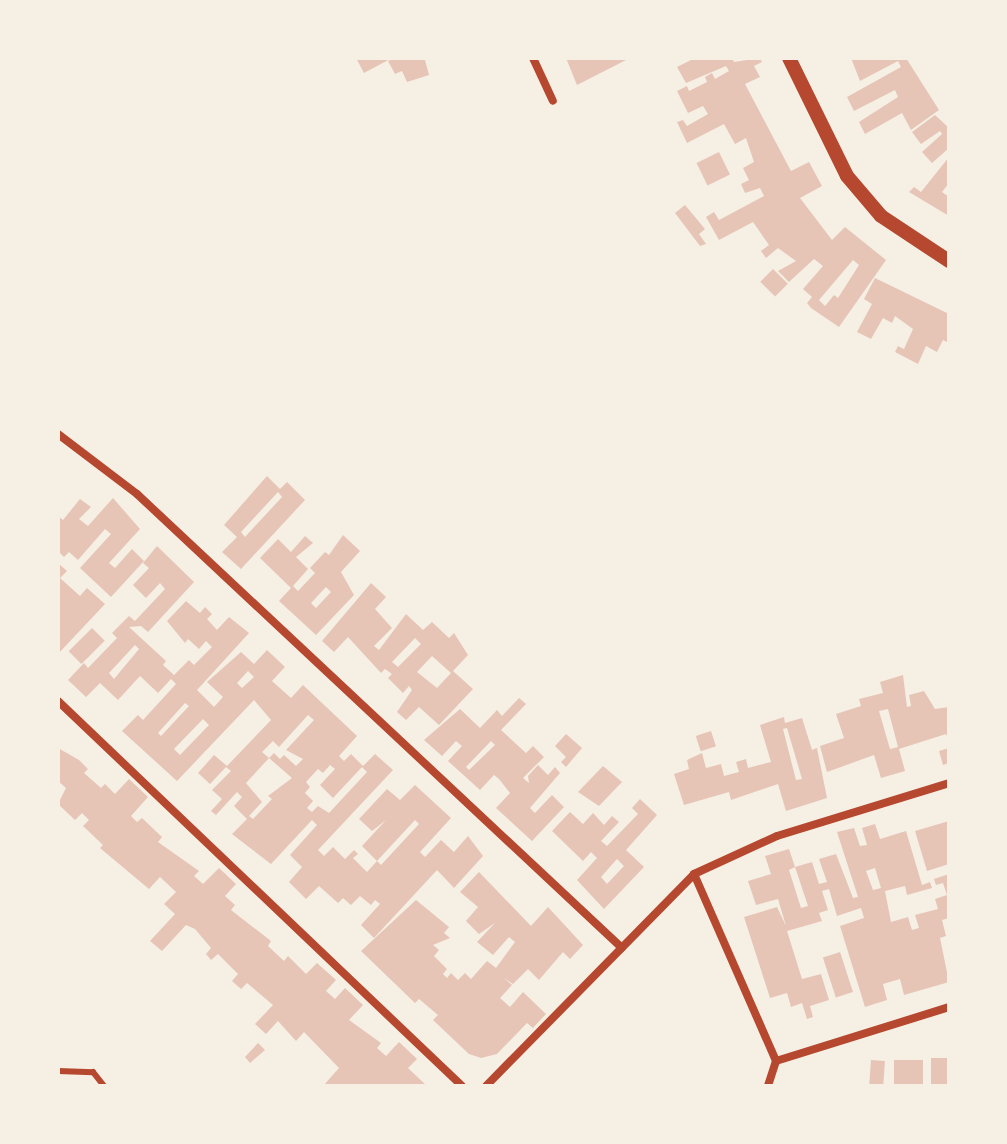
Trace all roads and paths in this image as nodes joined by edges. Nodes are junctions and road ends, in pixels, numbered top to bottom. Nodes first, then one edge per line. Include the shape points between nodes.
1 (533, 58) edge
2 (789, 58) edge
3 (553, 101) dead end
4 (949, 261) edge
5 (58, 434) edge
6 (58, 701) edge
7 (949, 783) edge
8 (694, 874) junction
9 (622, 948) junction
10 (949, 1007) edge
11 (776, 1061) junction
12 (58, 1071) edge
13 (104, 1086) edge
14 (462, 1086) edge
15 (486, 1086) edge
16 (768, 1086) edge

1 - 3 street
2 - 4 street via 847,176 881,216
5 - 9 street via 137,494
6 - 14 street
7 - 8 street via 777,836
8 - 9 street
8 - 11 street
9 - 15 street
10 - 11 street
11 - 16 street
12 - 13 lane via 93,1072

